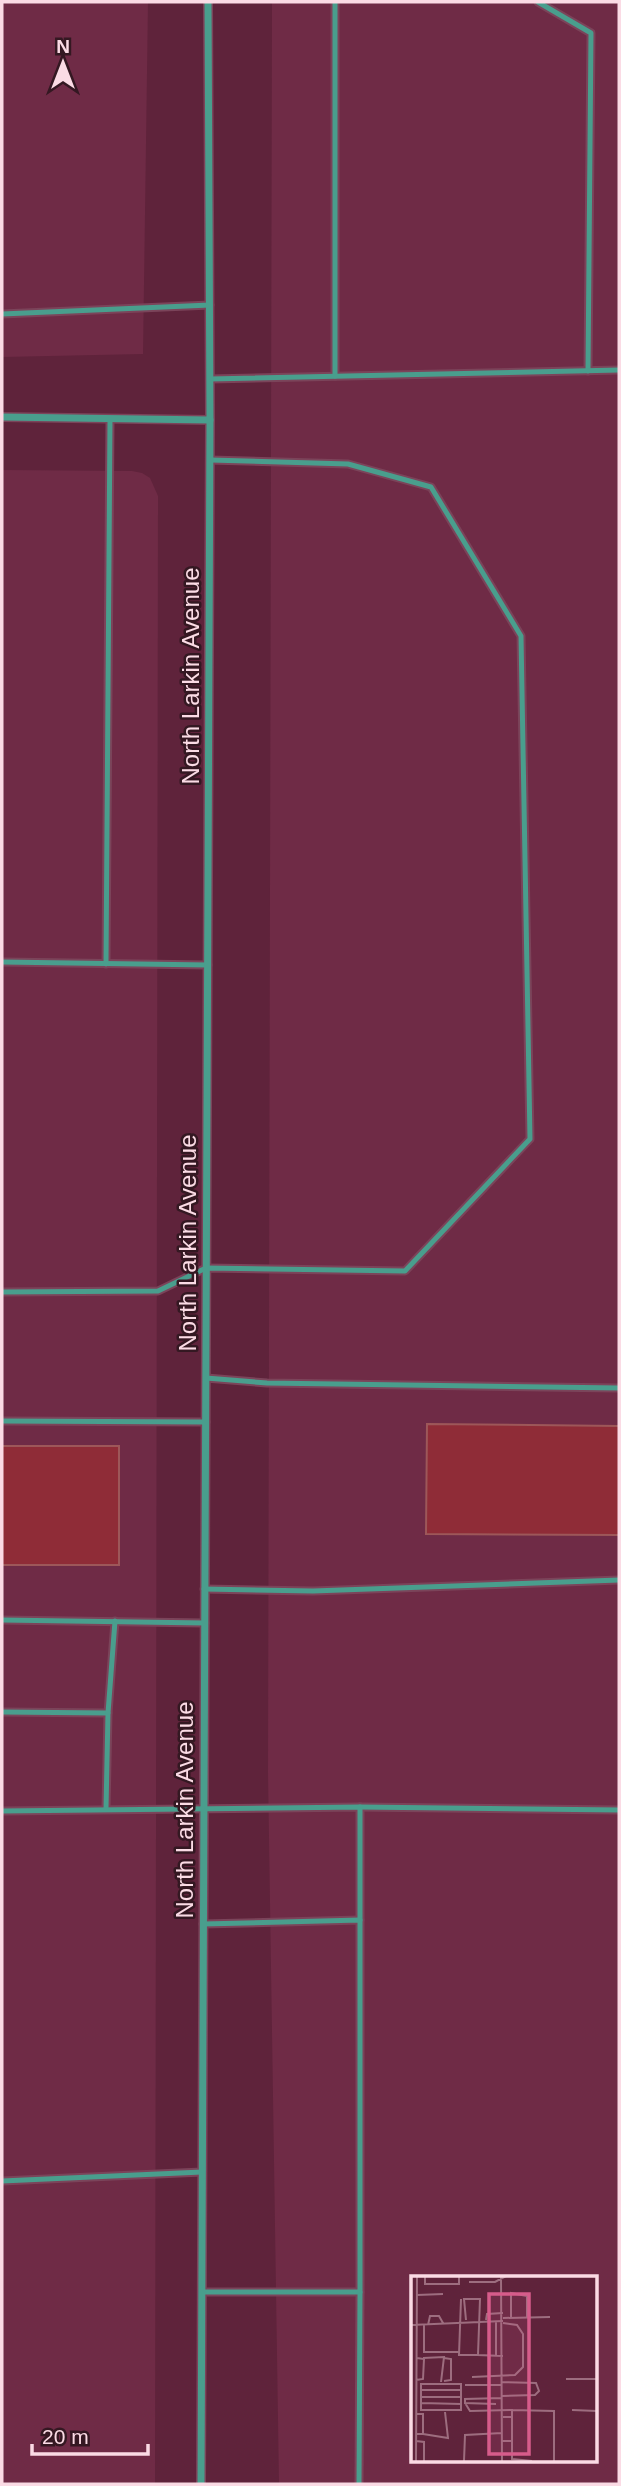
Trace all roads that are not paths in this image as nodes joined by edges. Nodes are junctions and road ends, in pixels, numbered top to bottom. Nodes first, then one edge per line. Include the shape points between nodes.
1 (208, 2) edge
2 (335, 2) edge
3 (538, 2) edge
4 (210, 304) junction
5 (2, 314) edge
6 (619, 370) edge
7 (588, 371) junction
8 (335, 376) junction
9 (210, 379) junction
10 (2, 417) edge
11 (110, 420) junction
12 (210, 420) junction
13 (210, 460) junction
14 (2, 962) edge
15 (106, 964) junction
16 (208, 965) junction
17 (206, 1268) junction
18 (2, 1292) edge
19 (206, 1378) junction
20 (619, 1388) edge
21 (2, 1422) edge
22 (206, 1422) junction
23 (619, 1580) edge
24 (204, 1589) junction
25 (2, 1620) edge
26 (115, 1621) junction
27 (205, 1623) junction
28 (2, 1712) edge
29 (108, 1713) junction
30 (360, 1807) junction
31 (106, 1808) junction
32 (204, 1808) junction
33 (619, 1810) edge
34 (2, 1811) edge
35 (360, 1920) junction
36 (203, 1924) junction
37 (202, 2172) junction
38 (2, 2181) edge
39 (202, 2292) junction
40 (360, 2292) junction
41 (201, 2484) edge
42 (359, 2484) edge

1 - 4 street, North Larkin Avenue
2 - 8 lane
3 - 7 lane via 591,33
4 - 5 lane
4 - 9 street, North Larkin Avenue
6 - 7 lane
7 - 8 lane
8 - 9 lane
9 - 12 street, North Larkin Avenue
10 - 11 street
11 - 12 street
11 - 15 lane
12 - 13 street, North Larkin Avenue
13 - 16 street, North Larkin Avenue
13 - 17 lane via 348,464 431,487 522,636 530,1139 405,1271
14 - 15 lane
15 - 16 lane
16 - 17 street, North Larkin Avenue
17 - 18 lane via 158,1291
17 - 19 street, North Larkin Avenue
19 - 20 lane via 267,1383
19 - 22 street, North Larkin Avenue
21 - 22 lane
22 - 24 street, North Larkin Avenue
23 - 24 lane via 313,1591
24 - 27 street, North Larkin Avenue
25 - 26 lane
26 - 27 lane
26 - 29 lane
27 - 32 street, North Larkin Avenue
28 - 29 lane
29 - 31 lane
30 - 32 lane
30 - 33 lane
30 - 35 lane
31 - 32 lane
31 - 34 lane
32 - 36 street, North Larkin Avenue
35 - 36 lane
35 - 40 lane
36 - 37 street, North Larkin Avenue
37 - 38 lane
37 - 39 street, North Larkin Avenue
39 - 40 lane
39 - 41 street, North Larkin Avenue
40 - 42 lane

